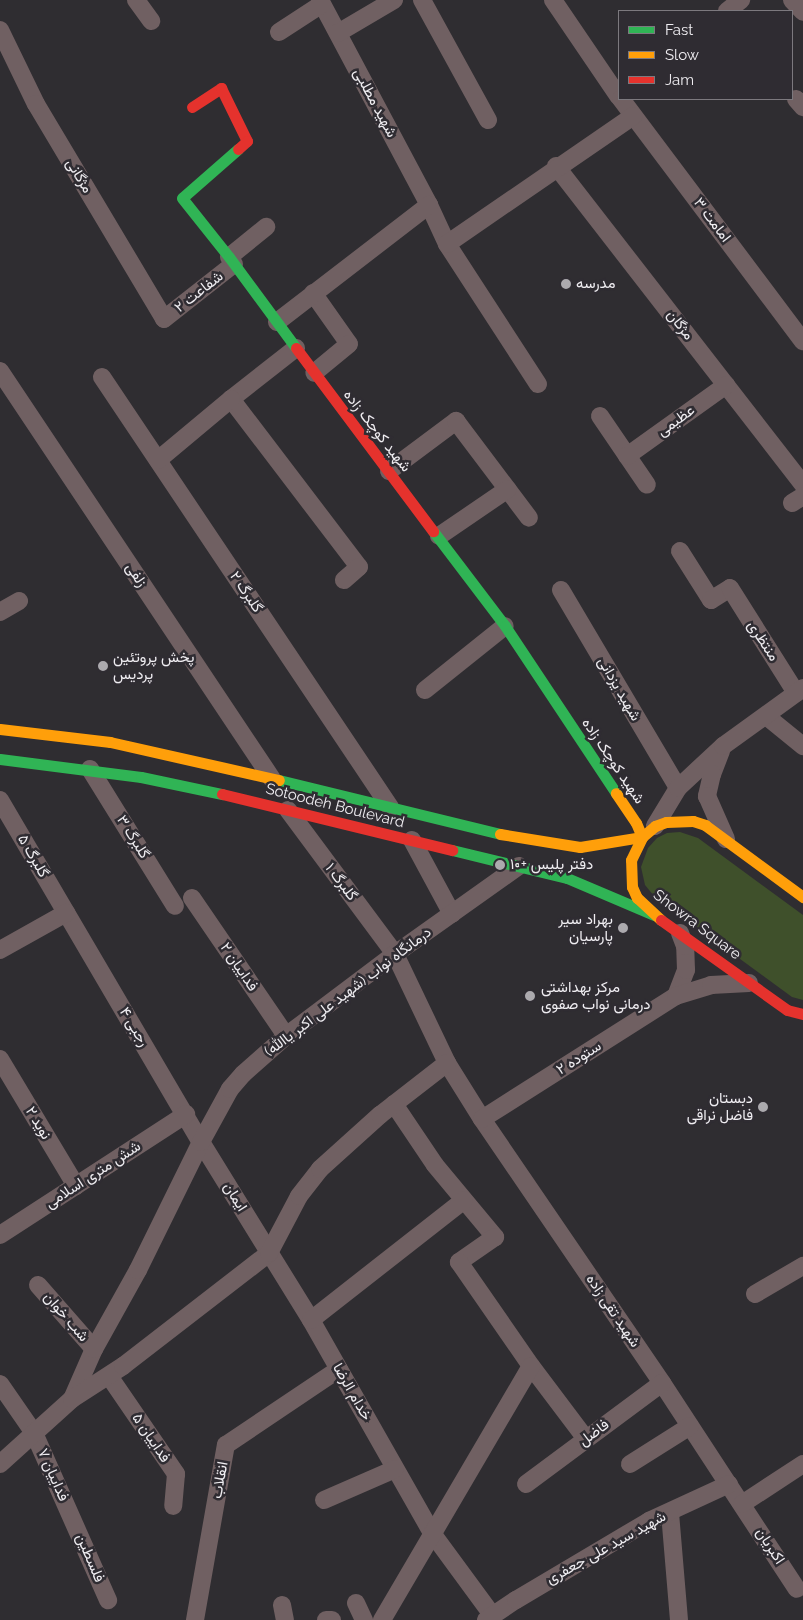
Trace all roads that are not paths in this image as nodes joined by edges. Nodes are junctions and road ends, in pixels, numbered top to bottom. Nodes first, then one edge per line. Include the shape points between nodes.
1 (136, 0) edge
2 (394, 0) edge
3 (422, 0) edge
4 (553, 0) edge
5 (741, 0) edge
6 (792, 0) edge
7 (321, 2) edge
8 (728, 10) edge
9 (803, 12) edge
10 (151, 21) dead end
11 (0, 30) edge
12 (279, 32) dead end
13 (338, 33) junction
14 (618, 95) edge
15 (621, 100) edge
16 (192, 106) dead end
17 (633, 116) junction
18 (488, 120) dead end
19 (556, 166) junction
20 (429, 205) junction
21 (266, 227) dead end
22 (447, 244) junction
23 (232, 261) junction
24 (313, 293) junction
25 (164, 319) joint
26 (277, 322) junction
27 (803, 341) edge
28 (296, 348) junction
29 (0, 371) edge
30 (314, 373) junction
31 (102, 377) dead end
32 (538, 384) dead end
33 (726, 385) junction
34 (231, 399) junction
35 (600, 416) dead end
36 (627, 456) junction
37 (158, 460) junction
38 (389, 470) junction
39 (803, 484) edge
40 (647, 485) dead end
41 (508, 489) junction
42 (530, 518) dead end
43 (439, 536) junction
44 (680, 551) dead end
45 (344, 580) dead end
46 (561, 590) dead end
47 (19, 601) dead end
48 (0, 612) edge
49 (505, 626) junction
50 (425, 690) dead end
51 (800, 691) edge
52 (766, 716) junction
53 (0, 729) edge
54 (723, 746) junction
55 (803, 746) edge
56 (0, 759) edge
57 (90, 769) junction
58 (272, 779) junction
59 (678, 788) junction
60 (0, 800) edge
61 (390, 807) junction
62 (288, 810) junction
63 (649, 832) junction
64 (412, 840) junction
65 (726, 840) junction
66 (519, 866) junction
67 (803, 897) edge
68 (192, 898) dead end
69 (175, 906) dead end
70 (66, 913) junction
71 (452, 914) junction
72 (654, 915) junction
73 (680, 934) junction
74 (0, 950) edge
75 (395, 954) junction
76 (749, 983) junction
77 (676, 996) junction
78 (803, 1014) edge
79 (286, 1036) junction
80 (0, 1059) edge
81 (447, 1063) junction
82 (394, 1104) junction
83 (186, 1114) junction
84 (482, 1120) junction
85 (201, 1142) junction
86 (76, 1186) junction
87 (464, 1200) junction
88 (0, 1235) edge
89 (269, 1253) junction
90 (803, 1266) edge
91 (38, 1285) dead end
92 (755, 1294) dead end
93 (311, 1320) junction
94 (94, 1349) junction
95 (530, 1366) junction
96 (339, 1369) junction
97 (109, 1376) junction
98 (662, 1383) junction
99 (0, 1384) edge
100 (72, 1399) junction
101 (690, 1426) junction
102 (34, 1432) junction
103 (586, 1440) junction
104 (0, 1464) edge
105 (630, 1464) dead end
106 (803, 1464) edge
107 (395, 1469) junction
108 (526, 1484) dead end
109 (730, 1484) junction
110 (324, 1500) dead end
111 (742, 1504) junction
112 (173, 1506) dead end
113 (670, 1512) junction
114 (72, 1517) joint
115 (432, 1533) junction
116 (797, 1589) dead end
117 (108, 1600) dead end
118 (356, 1603) dead end
119 (490, 1618) edge
120 (195, 1620) edge
121 (364, 1620) edge
122 (382, 1620) edge
123 (679, 1620) edge

1 - 10 street
2 - 13 street
3 - 18 street
4 - 14 street, امامت ۳
5 - 8 street
6 - 9 street
7 - 12 street
7 - 13 street, شهید مطلبی
11 - 25 street, مژگانی via 36,104
13 - 20 street, شهید مطلبی
15 - 17 street, امامت ۳
16 - 23 main road, شهید کوچک زاده via 221,88 247,141 182,198
17 - 19 street
17 - 27 street, امامت ۳
19 - 22 street
19 - 33 street, مژگان
20 - 22 street, شهید مطلبی
20 - 24 street
21 - 23 street, شفاعت ۲
22 - 32 street, شهید مطلبی
23 - 25 street, شفاعت ۲
23 - 26 main road, شهید کوچک زاده
24 - 26 street
24 - 30 street via 349,344
26 - 28 main road, شهید کوچک زاده
28 - 30 main road, شهید کوچک زاده
28 - 34 street
29 - 58 street, زلفی
30 - 38 main road, شهید کوچک زاده
31 - 37 street, گلبرگ ۲
33 - 36 street, عظیمی
33 - 39 street, مژگان
34 - 37 street
34 - 45 street via 359,567
35 - 36 street
36 - 40 street
37 - 61 street, گلبرگ ۲
38 - 41 street via 456,421
38 - 43 main road, شهید کوچک زاده
41 - 42 street
41 - 43 street
43 - 49 main road, شهید کوچک زاده
44 - 51 street, منتظری via 711,600 730,588
46 - 59 street, شهید یزدانی
47 - 48 street
49 - 50 street
49 - 63 main road, شهید کوچک زاده via 636,823
51 - 52 street
52 - 54 street
52 - 55 street
53 - 58 main road, Sotoodeh Boulevard via 110,742
54 - 59 street
54 - 65 street via 707,796
56 - 57 main road, Sotoodeh Boulevard
57 - 62 main road, Sotoodeh Boulevard via 177,784
57 - 69 street, گلبرگ ۳
58 - 61 main road, Sotoodeh Boulevard
59 - 63 street
60 - 70 street, گلبرگ ۵
61 - 63 main road, Sotoodeh Boulevard via 513,837 580,847
62 - 64 main road, Sotoodeh Boulevard
62 - 75 street, گلبرگ ۱
63 - 65 main road via 666,822 693,821 705,825
63 - 72 main road, Showra Square via 635,848 630,874 637,898
64 - 66 main road, Sotoodeh Boulevard
64 - 71 street
65 - 67 main road
66 - 71 street, درمانگاه نواب (شهید علی اکبر یاالله)
66 - 72 main road, Sotoodeh Boulevard via 567,878
68 - 79 street, فداییان ۲
70 - 74 street
70 - 83 street, رجبی ۴
71 - 75 street, درمانگاه نواب (شهید علی اکبر یاالله)
72 - 73 main road, Showra Square
73 - 76 main road, Showra Square
73 - 77 street via 685,946 686,970
75 - 79 street, درمانگاه نواب (شهید علی اکبر یاالله)
75 - 81 street, گلبرگ ۱
76 - 77 street, ستوده ۲ via 711,985
76 - 78 main road, Showra Square via 787,1010
77 - 84 street, ستوده ۲
79 - 85 street, درمانگاه نواب (شهید علی اکبر یاالله) via 230,1089
80 - 86 street, نوید ۲
81 - 82 street
81 - 84 street, شهید تقی زاده
82 - 87 street via 435,1165
82 - 89 street via 320,1169 299,1196
83 - 85 street, رجبی ۴
83 - 86 street, شش متری اسلامی
84 - 98 street, شهید تقی زاده
85 - 89 street, ایمان
85 - 94 street, درمانگاه نواب (شهید علی اکبر یاالله) via 153,1241
86 - 88 street, شش متری اسلامی
87 - 93 street
87 - 95 street via 494,1237 459,1262
89 - 93 street, خدام الرضا
89 - 97 street
90 - 92 street
91 - 94 street, شب خوان
93 - 96 street, خدام الرضا
94 - 100 street, درمانگاه نواب (شهید علی اکبر یاالله)
95 - 103 street
95 - 115 street
96 - 107 street, خدام الرضا
96 - 120 street, انقلاب via 226,1445
97 - 100 street
97 - 112 street, فداییان ۵ via 176,1474
98 - 101 street, شهید تقی زاده
98 - 103 street, فاضل
99 - 102 street, فداییان ۷
100 - 102 street
101 - 105 street
101 - 109 street, شهید تقی زاده
102 - 104 street
102 - 114 street, فداییان ۷
103 - 108 street, فاضل
106 - 111 street
107 - 110 street
107 - 115 street, خدام الرضا
109 - 111 street, شهید تقی زاده
109 - 113 street, شهید سید علی جعفری
111 - 116 street, اکبریان
113 - 119 street, شهید سید علی جعفری via 602,1548
113 - 123 street
114 - 117 street, فلسطین
115 - 119 street, خدام الرضا
115 - 122 street
118 - 121 street

